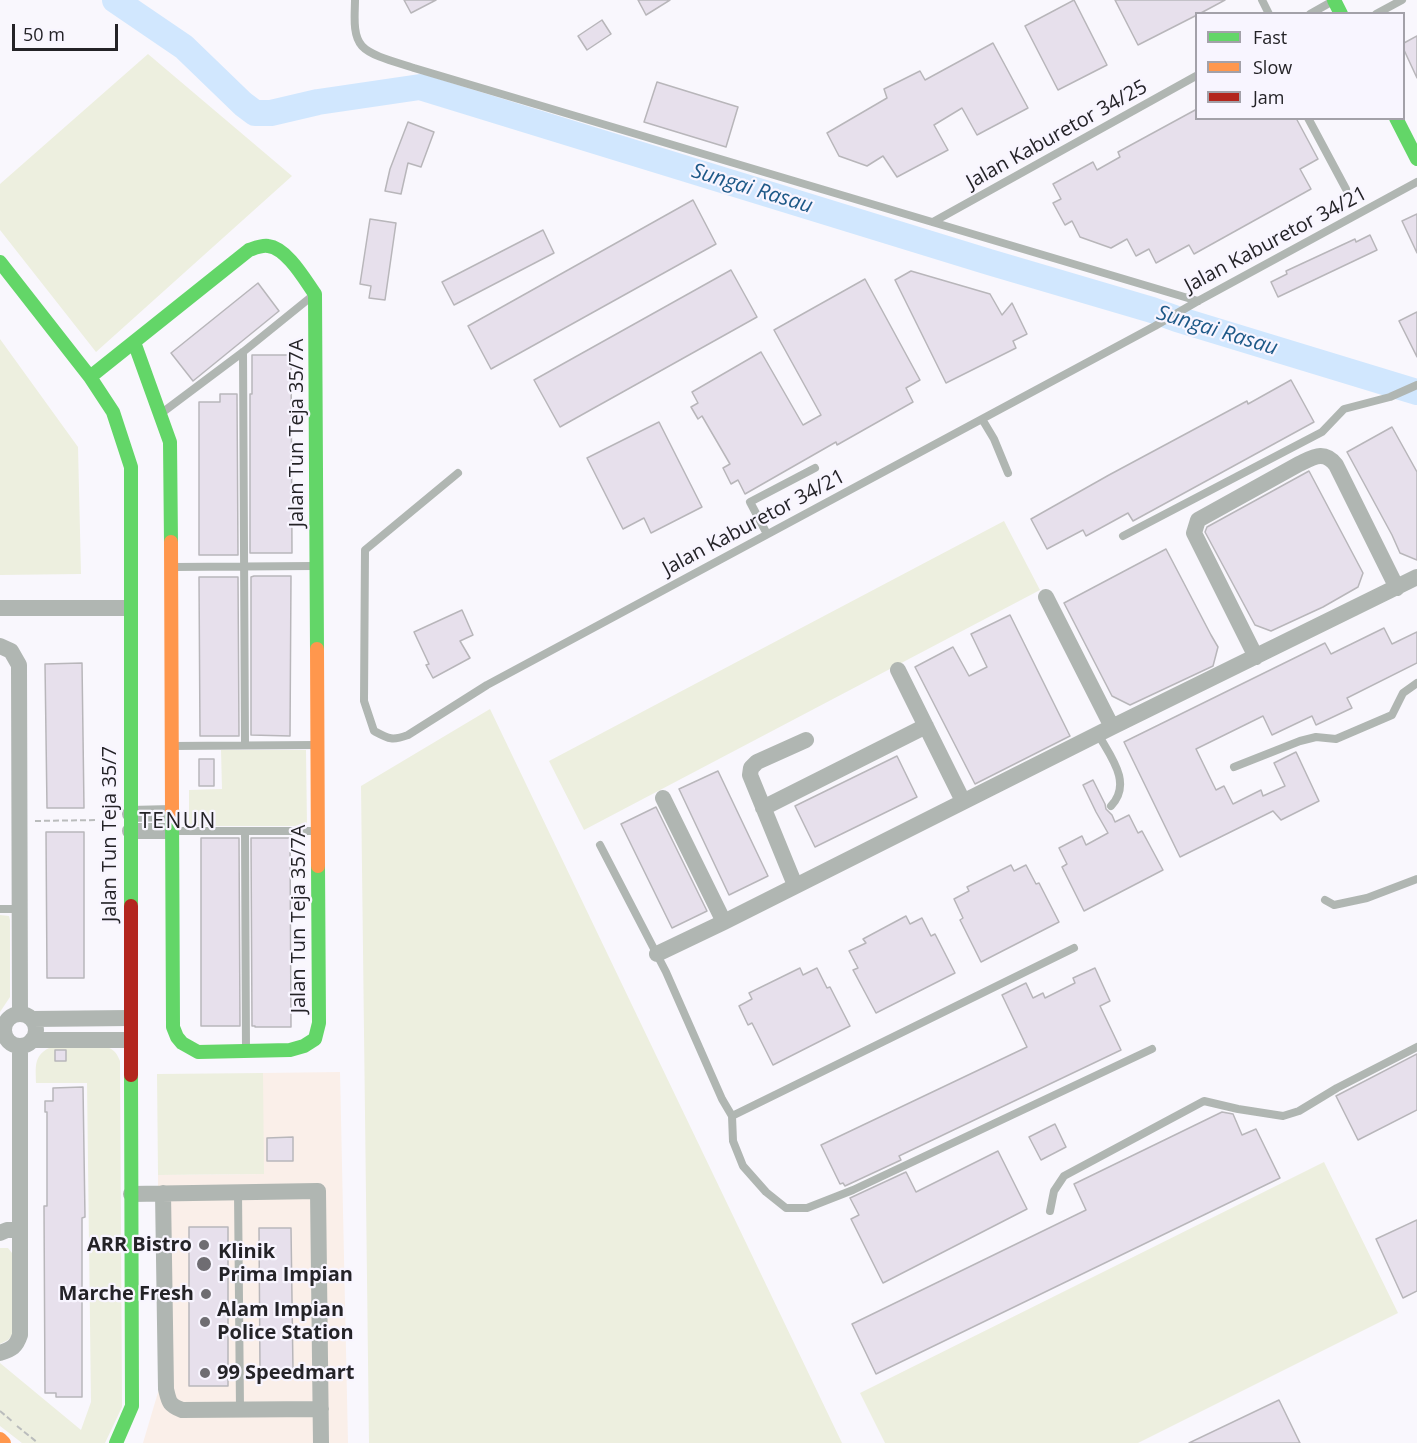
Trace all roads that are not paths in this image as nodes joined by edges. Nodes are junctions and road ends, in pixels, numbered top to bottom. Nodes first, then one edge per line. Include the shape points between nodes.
1 (356, 0) edge
2 (1335, 0) edge
3 (1402, 0) edge
4 (1314, 12) edge
5 (1380, 12) edge
6 (1195, 77) edge
7 (1309, 120) edge
8 (1397, 120) edge
9 (1417, 159) edge
10 (1417, 182) edge
11 (1346, 189) dead end
12 (933, 222) junction
13 (0, 262) edge
14 (315, 294) junction
15 (1198, 301) junction
16 (134, 342) junction
17 (243, 352) junction
18 (90, 377) junction
19 (1417, 385) edge
20 (160, 414) junction
21 (982, 419) junction
22 (815, 468) dead end
23 (458, 473) dead end
24 (1008, 473) dead end
25 (767, 534) junction
26 (1123, 536) dead end
27 (243, 566) junction
28 (317, 566) junction
29 (171, 567) junction
30 (1417, 578) edge
31 (1396, 588) junction
32 (1046, 597) dead end
33 (0, 608) edge
34 (130, 608) junction
35 (0, 646) edge
36 (1256, 657) junction
37 (898, 670) dead end
38 (1417, 683) edge
39 (926, 726) junction
40 (1105, 731) junction
41 (806, 740) dead end
42 (245, 745) junction
43 (318, 745) junction
44 (172, 746) junction
45 (1234, 767) dead end
46 (663, 798) dead end
47 (963, 801) junction
48 (1111, 806) dead end
49 (763, 808) junction
50 (172, 813) junction
51 (130, 814) junction
52 (130, 831) junction
53 (172, 831) junction
54 (318, 831) junction
55 (245, 832) junction
56 (600, 845) dead end
57 (1417, 879) edge
58 (795, 885) junction
59 (1325, 900) dead end
60 (0, 909) edge
61 (20, 909) junction
62 (724, 922) junction
63 (1074, 948) dead end
64 (657, 954) junction
65 (26, 1016) junction
66 (130, 1017) junction
67 (2, 1030) edge
68 (130, 1040) junction
69 (26, 1043) junction
70 (1417, 1047) edge
71 (1152, 1048) dead end
72 (246, 1051) junction
73 (732, 1116) junction
74 (238, 1192) junction
75 (163, 1193) junction
76 (131, 1194) junction
77 (1050, 1211) dead end
78 (20, 1230) junction
79 (0, 1233) edge
80 (0, 1353) edge
81 (240, 1409) junction
82 (321, 1409) junction
83 (0, 1439) edge
84 (4, 1443) edge
85 (116, 1443) edge
86 (321, 1443) edge

1 - 12 lane via 357,36 372,53
2 - 4 lane
3 - 5 lane
6 - 12 lane, Jalan Kaburetor 34/25
7 - 11 lane
8 - 9 street
10 - 15 lane, Jalan Kaburetor 34/21
12 - 15 lane
13 - 18 street, Jalan Tun Teja 35/7
14 - 16 street via 283,252 273,246 260,246 249,250
14 - 17 lane
14 - 28 street, Jalan Tun Teja 35/7A
15 - 21 lane, Jalan Kaburetor 34/21
16 - 18 street
16 - 20 street, Jalan Tun Teja 35/7A
17 - 20 lane
17 - 27 lane
18 - 34 street, Jalan Tun Teja 35/7 via 113,412 131,467
19 - 26 lane via 1344,409 1322,432
20 - 29 street, Jalan Tun Teja 35/7A via 170,442
21 - 24 lane
21 - 25 lane, Jalan Kaburetor 34/21
22 - 25 lane via 750,502
23 - 25 lane, Jalan Kaburetor 34/21 via 364,550 364,700 374,731 388,739 408,735 487,685
27 - 28 lane
27 - 29 lane
27 - 42 lane
28 - 43 street, Jalan Tun Teja 35/7A
29 - 44 street, Jalan Tun Teja 35/7A
30 - 31 street
31 - 36 street
31 - 36 street via 1336,465 1324,456 1299,464 1198,520 1194,533
32 - 40 street
33 - 34 street
34 - 51 street, Jalan Tun Teja 35/7
35 - 61 street via 11,651 19,665
36 - 40 street
37 - 39 street
38 - 45 lane via 1403,693 1392,714 1336,739 1316,737 1300,741
39 - 47 street
39 - 49 street
40 - 47 street
40 - 48 lane via 1121,780 1118,800
41 - 49 street via 751,768
42 - 43 lane
42 - 44 lane
43 - 54 street, Jalan Tun Teja 35/7A
44 - 50 street, Jalan Tun Teja 35/7A
46 - 62 street
47 - 58 street
49 - 58 street
50 - 51 street
50 - 53 street, Jalan Tun Teja 35/7A
51 - 52 street, Jalan Tun Teja 35/7
52 - 53 street
52 - 66 street, Jalan Tun Teja 35/7
53 - 55 lane
53 - 72 street, Jalan Tun Teja 35/7A via 173,1028 177,1039 198,1052
54 - 55 lane
54 - 72 street, Jalan Tun Teja 35/7A via 319,1023 315,1039 290,1050
55 - 72 lane
56 - 64 lane
57 - 59 lane via 1367,898 1334,905
58 - 62 street
60 - 61 lane
61 - 65 street
62 - 64 street
63 - 73 lane
64 - 73 lane
65 - 66 street
65 - 67 street via 8,1018
65 - 69 street via 36,1026
66 - 68 street, Jalan Tun Teja 35/7
67 - 69 street via 11,1044
68 - 69 street
68 - 76 street, Jalan Tun Teja 35/7
69 - 78 street
70 - 77 lane via 1283,1116 1204,1101 1064,1176 1054,1191
71 - 73 lane via 853,1190 807,1208 786,1208 744,1166 733,1142
74 - 75 street
74 - 81 lane
74 - 82 street via 318,1191
75 - 76 street
75 - 81 street via 168,1400 182,1410
76 - 85 street, Jalan Tun Teja 35/7 via 132,1406
78 - 79 street
78 - 80 street via 20,1335 17,1344
81 - 82 street
82 - 86 street
83 - 84 street

